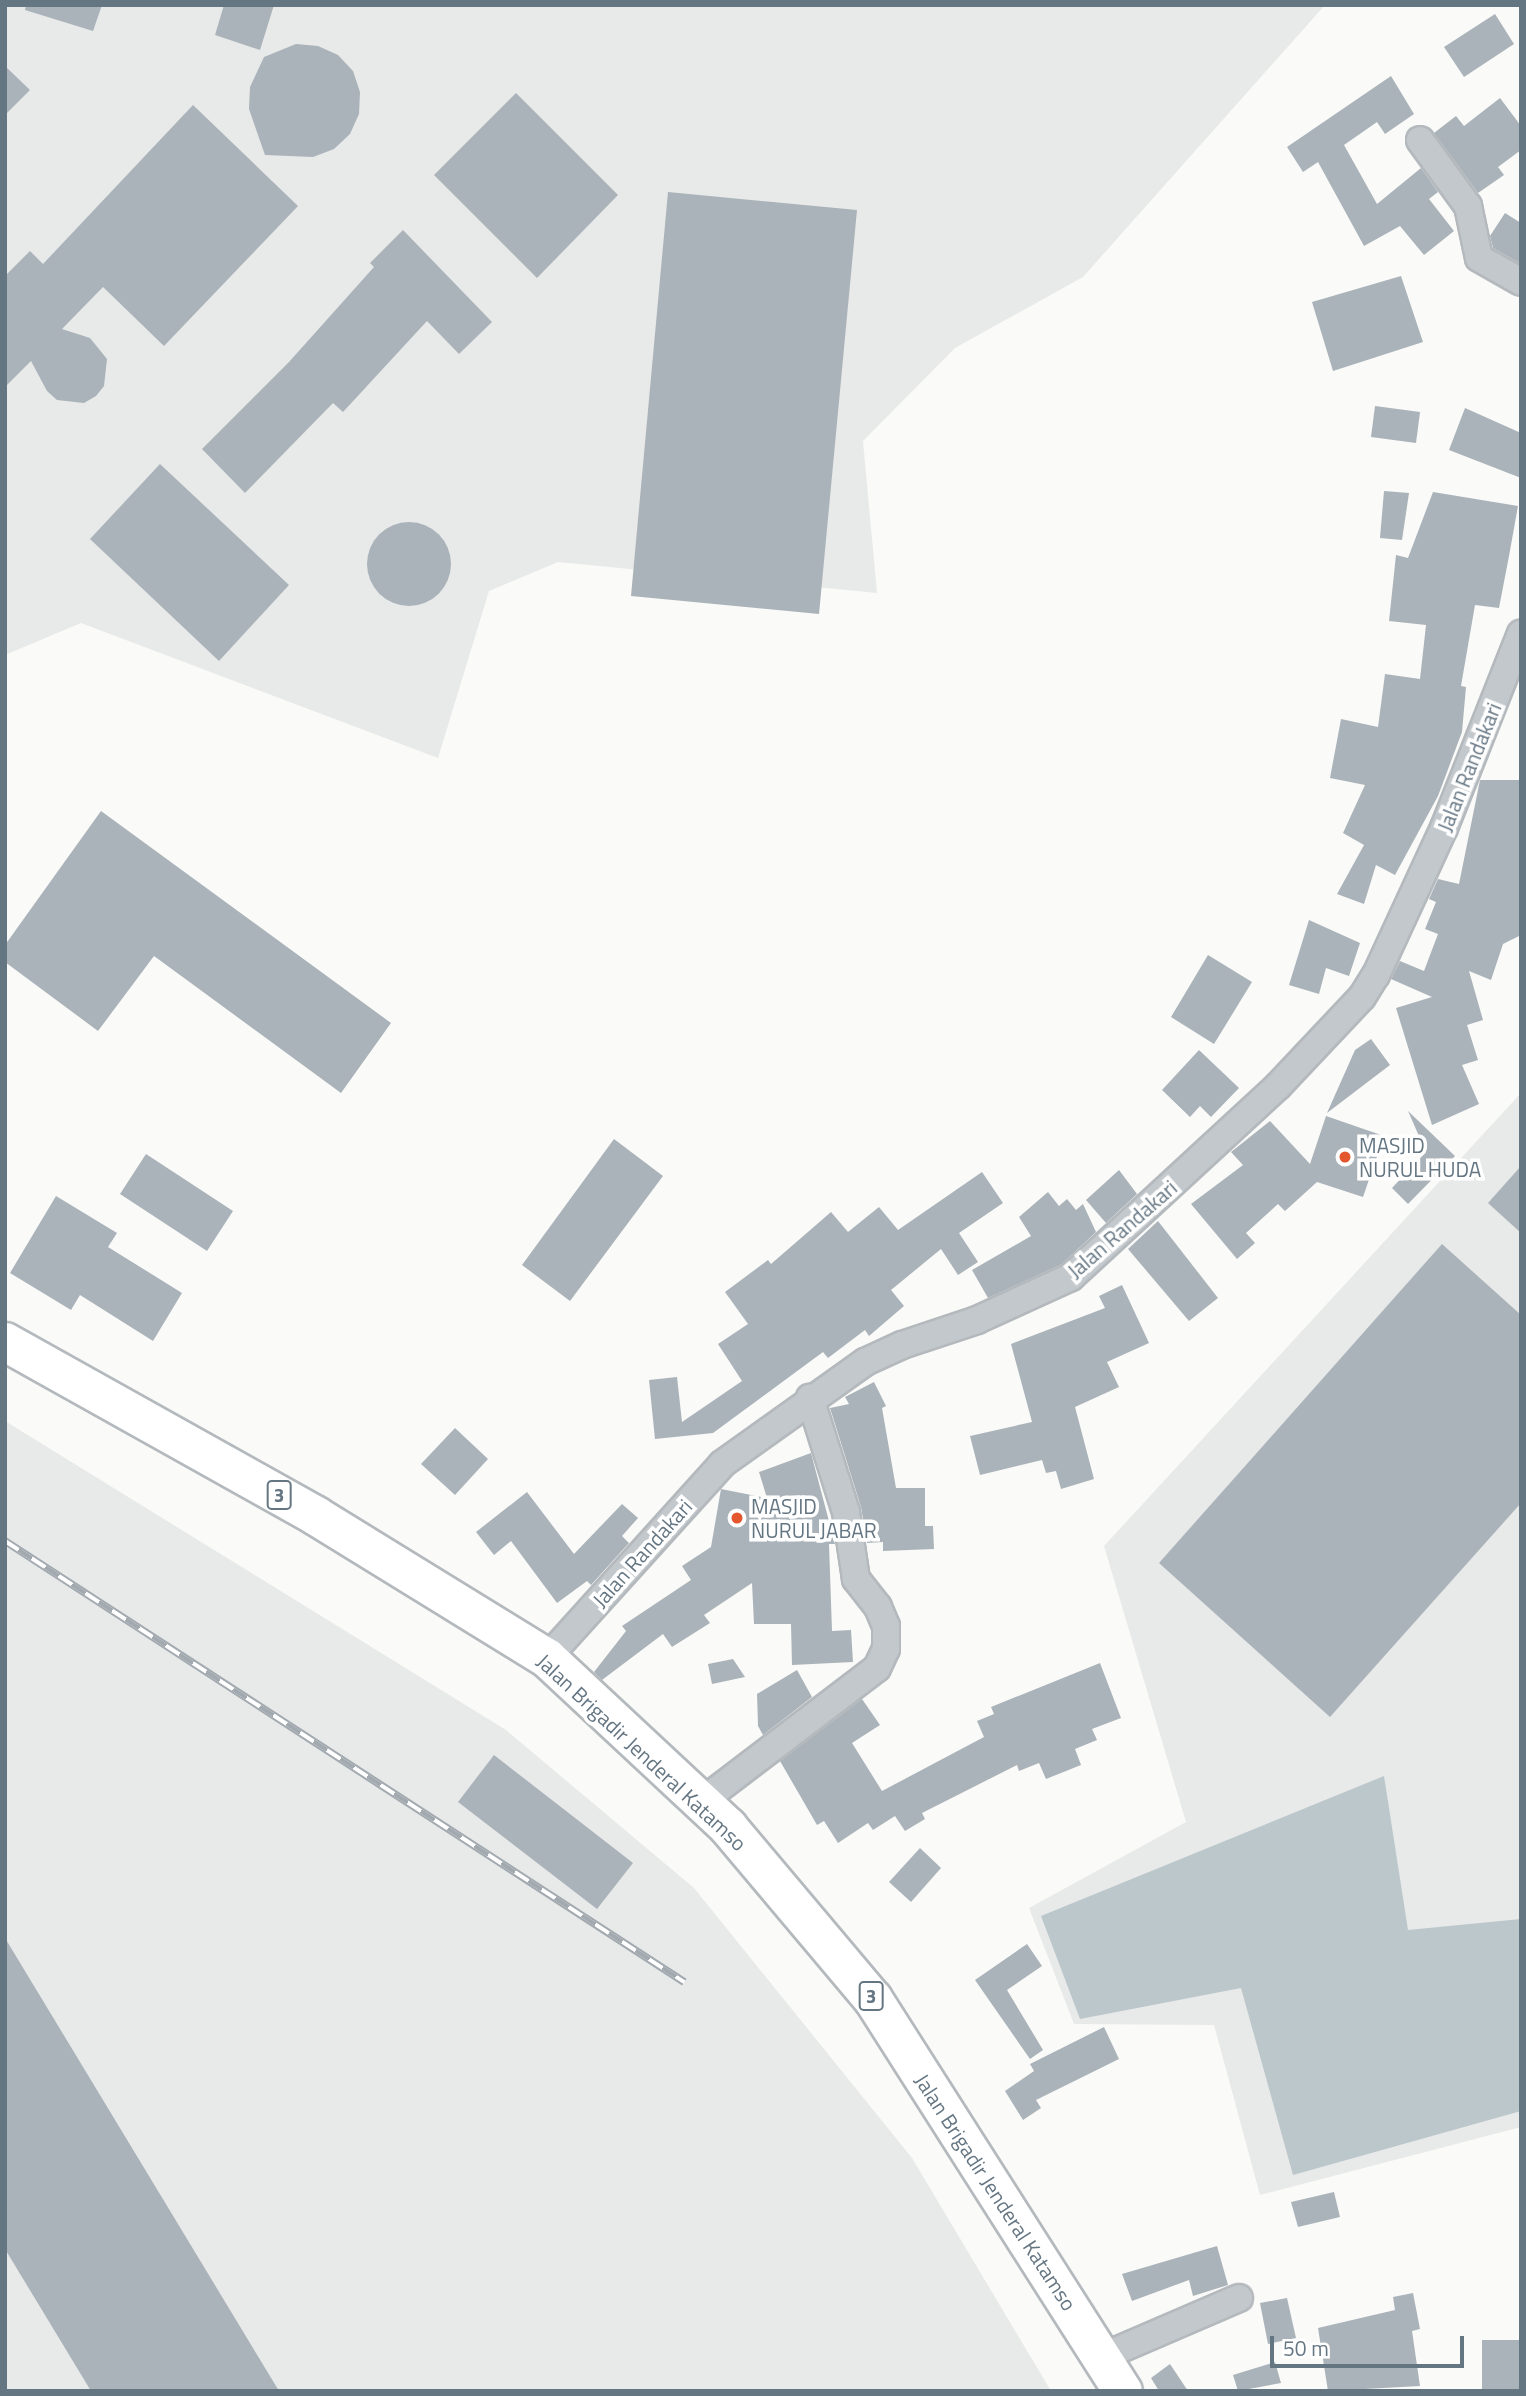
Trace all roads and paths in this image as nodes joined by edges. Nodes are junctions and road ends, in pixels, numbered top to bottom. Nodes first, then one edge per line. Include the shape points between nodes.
1 (1420, 140) dead end
2 (1521, 282) edge
3 (1521, 635) edge
4 (5, 1342) edge
5 (810, 1398) junction
6 (547, 1658) junction
7 (701, 1802) junction
8 (1239, 2298) dead end
9 (1102, 2357) junction
10 (1123, 2391) edge

1 - 2 street via 1468,206 1479,258
3 - 5 street, Jalan Randakari via 1444,828 1362,997 1278,1086 1071,1277 977,1320 884,1353
4 - 6 highway, Jalan Brigadir Jenderal Katamso / 3 via 316,1516
5 - 6 street, Jalan Randakari via 722,1464
5 - 7 street via 846,1512 856,1579 878,1607 886,1626 886,1649 877,1668
6 - 7 highway, Jalan Brigadir Jenderal Katamso / 3
7 - 9 highway, Jalan Brigadir Jenderal Katamso / 3 via 728,1827 873,1999
8 - 9 street
9 - 10 highway, Jalan Brigadir Jenderal Katamso / 3

